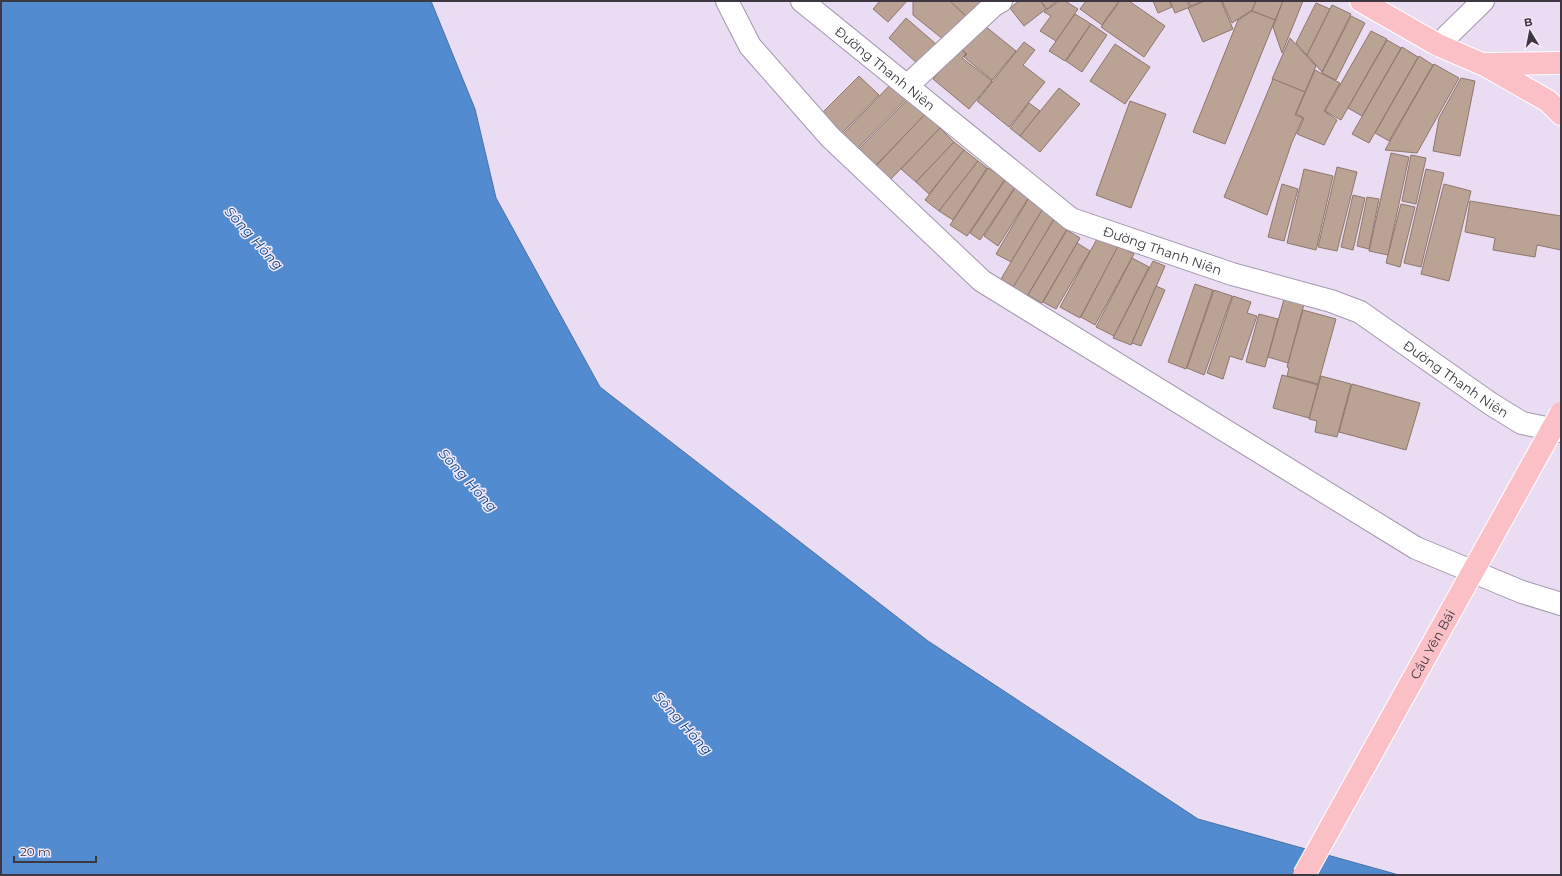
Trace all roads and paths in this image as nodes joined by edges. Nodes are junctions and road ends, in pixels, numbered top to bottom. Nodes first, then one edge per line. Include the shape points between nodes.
1 (727, 1) edge
2 (802, 1) edge
3 (1001, 1) edge
4 (1361, 1) edge
5 (1483, 1) edge
6 (1438, 45) junction
7 (1561, 63) edge
8 (1482, 64) junction
9 (907, 86) junction
10 (1561, 114) edge
11 (1561, 413) edge
12 (1561, 431) edge
13 (1561, 604) edge
14 (1304, 875) edge

1 - 13 street via 750,46 830,137 982,281 1416,548 1522,592
2 - 9 street, Đường Thanh Niên
3 - 9 street via 994,4
4 - 6 main road
5 - 6 street
6 - 8 main road
7 - 8 main road
8 - 10 main road via 1548,101
9 - 12 street, Đường Thanh Niên via 1071,219 1232,274 1332,301 1360,312 1522,423
11 - 14 main road, Cầu Yên Bái, bridge

